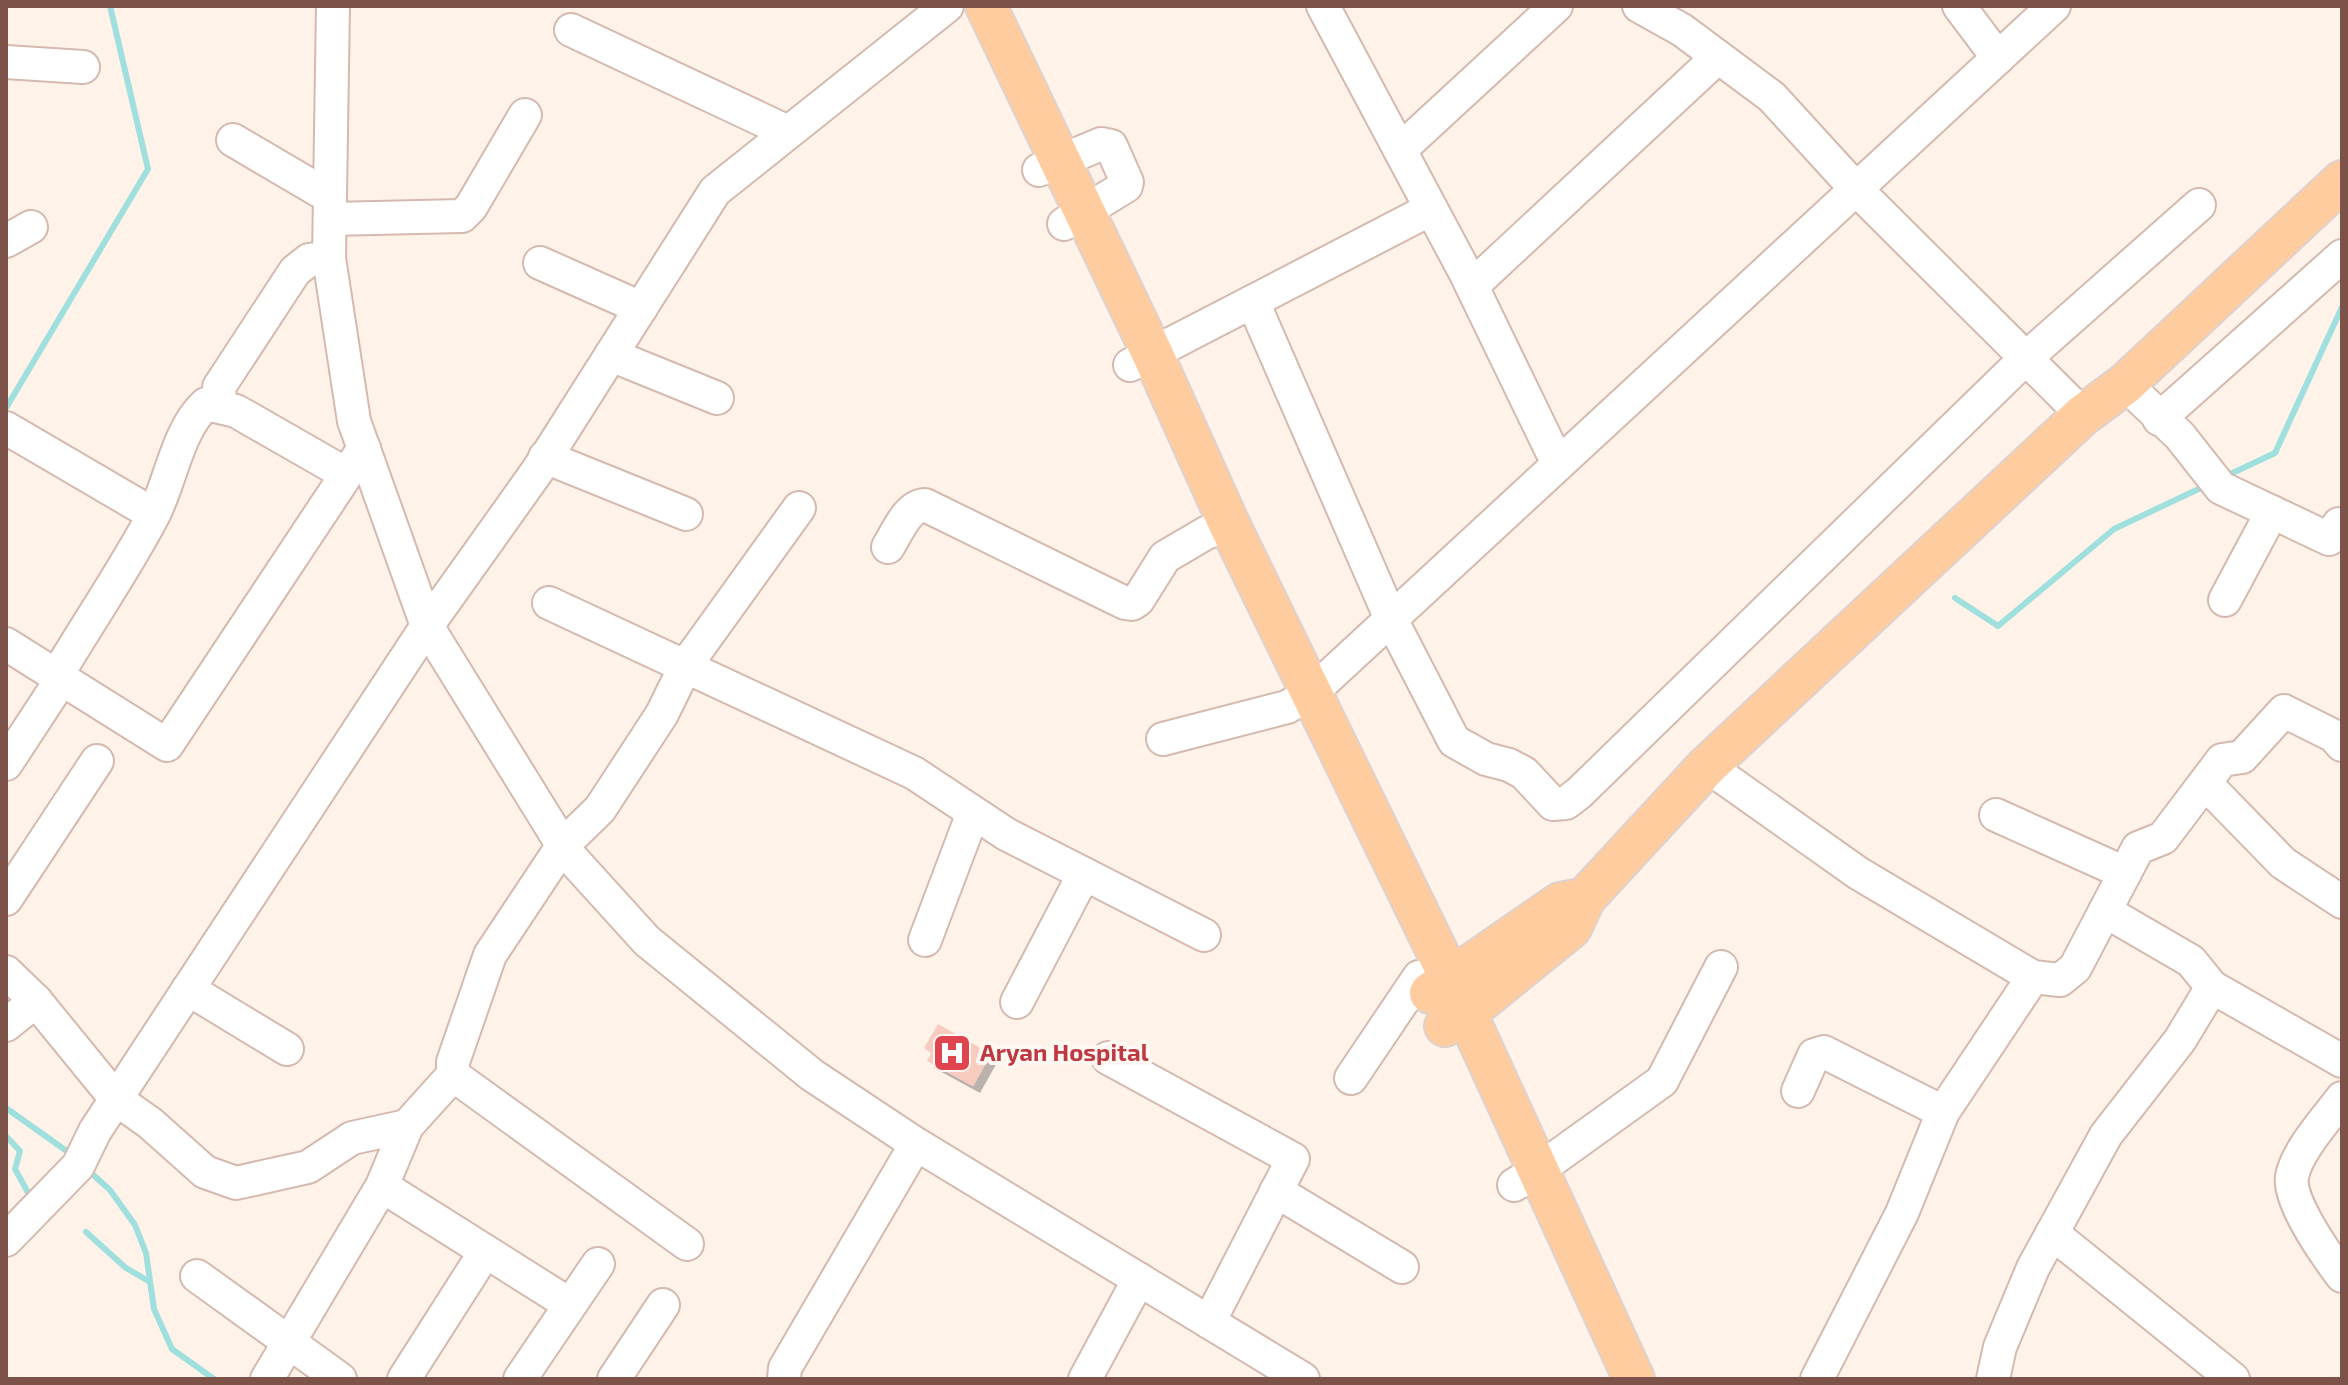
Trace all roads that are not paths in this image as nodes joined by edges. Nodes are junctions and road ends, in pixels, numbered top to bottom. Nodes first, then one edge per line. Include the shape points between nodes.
1 (333, 6) edge
2 (947, 6) edge
3 (964, 6) edge
4 (986, 6) edge
5 (1323, 6) edge
6 (1556, 6) edge
7 (1639, 6) edge
8 (1959, 6) edge
9 (2054, 6) edge
10 (571, 30) dead end
11 (1718, 57) junction
12 (1998, 58) junction
13 (6, 62) edge
14 (83, 67) dead end
15 (525, 115) dead end
16 (788, 132) junction
17 (233, 140) dead end
18 (1400, 150) junction
19 (1049, 165) junction
20 (2342, 181) edge
21 (1856, 189) junction
22 (2199, 205) dead end
23 (330, 208) junction
24 (1431, 209) junction
25 (1075, 218) junction
26 (2342, 256) edge
27 (329, 258) junction
28 (540, 263) dead end
29 (1472, 286) junction
30 (1253, 302) junction
31 (641, 308) junction
32 (611, 355) junction
33 (2026, 358) junction
34 (1142, 360) junction
35 (2125, 384) junction
36 (717, 398) dead end
37 (220, 405) junction
38 (2083, 415) junction
39 (2159, 419) junction
40 (6, 428) edge
41 (545, 457) junction
42 (355, 461) junction
43 (1558, 464) junction
44 (799, 508) dead end
45 (2272, 512) junction
46 (153, 514) junction
47 (686, 514) dead end
48 (2341, 522) edge
49 (1217, 529) junction
50 (888, 547) dead end
51 (2225, 600) dead end
52 (549, 603) dead end
53 (1391, 619) junction
54 (427, 626) junction
55 (6, 644) edge
56 (686, 665) junction
57 (58, 679) junction
58 (1299, 701) junction
59 (2339, 735) edge
60 (1163, 739) dead end
61 (97, 761) dead end
62 (6, 764) edge
63 (1707, 766) junction
64 (2205, 783) junction
65 (973, 813) junction
66 (1996, 815) dead end
67 (563, 845) junction
68 (2125, 873) junction
69 (1084, 874) junction
70 (6, 899) edge
71 (2342, 902) edge
72 (2105, 911) junction
73 (1204, 935) dead end
74 (925, 940) dead end
75 (1721, 967) dead end
76 (6, 972) edge
77 (2033, 977) junction
78 (2212, 987) junction
79 (188, 989) junction
80 (1441, 998) junction
81 (36, 1001) junction
82 (1017, 1002) dead end
83 (6, 1025) edge
84 (287, 1049) dead end
85 (1108, 1058) dead end
86 (2342, 1061) edge
87 (453, 1075) junction
88 (1351, 1078) dead end
89 (1798, 1091) dead end
90 (2342, 1098) edge
91 (116, 1099) junction
92 (1943, 1112) junction
93 (407, 1126) junction
94 (916, 1144) junction
95 (1526, 1178) junction
96 (382, 1186) junction
97 (1276, 1191) junction
98 (2052, 1233) junction
99 (6, 1240) edge
100 (687, 1244) dead end
101 (485, 1252) junction
102 (598, 1264) dead end
103 (1402, 1267) dead end
104 (197, 1276) dead end
105 (2342, 1276) edge
106 (1139, 1279) junction
107 (569, 1304) junction
108 (663, 1305) dead end
109 (1209, 1322) junction
110 (289, 1343) junction
111 (2001, 1376) edge
112 (267, 1379) edge
113 (340, 1379) edge
114 (404, 1379) edge
115 (520, 1379) edge
116 (614, 1379) edge
117 (784, 1379) edge
118 (1085, 1379) edge
119 (1303, 1379) edge
120 (1604, 1379) edge
121 (1634, 1379) edge
122 (1817, 1379) edge
123 (2233, 1379) edge

1 - 23 street
2 - 16 street
3 - 19 main road
4 - 19 main road
5 - 18 street
6 - 18 street
7 - 11 street
8 - 12 street
9 - 12 street
10 - 16 street
11 - 21 street via 1772,97
11 - 29 street
12 - 21 street
13 - 14 street
15 - 23 street via 462,216
16 - 31 street via 715,191
17 - 23 street
18 - 24 street
19 - 25 main road
19 - 25 street via 1101,144 1111,146 1126,186
20 - 35 main road
21 - 33 street
21 - 43 street
22 - 33 street
23 - 27 street
24 - 29 street
24 - 30 street
25 - 34 main road
26 - 39 street
27 - 37 street via 309,260 295,271 219,387
27 - 42 street via 354,421
28 - 31 street
29 - 43 street
30 - 34 street
30 - 53 street
31 - 32 street
32 - 36 street
32 - 41 street
33 - 38 street
33 - 53 street via 1566,803 1553,804 1524,773 1454,741
34 - 49 main road
35 - 38 main road
35 - 39 street
37 - 42 street
37 - 46 street via 206,404 196,414
38 - 63 main road
39 - 45 street via 2216,481
40 - 46 street
41 - 47 street
41 - 54 street
42 - 54 street
42 - 57 street via 167,745
43 - 53 street
44 - 56 street
45 - 48 street via 2329,539
45 - 51 street
46 - 57 street
49 - 50 street via 1165,557 1132,604 925,505 911,510
49 - 58 main road
52 - 56 street
53 - 58 street
54 - 67 street
54 - 79 street
55 - 57 street
56 - 65 street via 914,773
56 - 67 street via 662,714 600,809
57 - 62 street
58 - 60 street
58 - 80 main road
59 - 64 street via 2284,711 2242,757 2222,760
61 - 70 street
63 - 77 street via 1858,873
63 - 80 main road via 1585,898 1571,928
64 - 68 street via 2163,838 2138,848
64 - 71 street via 2283,863
65 - 69 street
65 - 74 street
66 - 68 street
67 - 87 street via 490,955
67 - 94 street via 647,941 812,1075
68 - 72 street
69 - 73 street
69 - 82 street
72 - 77 street via 2075,968 2060,980
72 - 78 street via 2191,961
75 - 95 street via 1662,1081
76 - 81 street
77 - 92 street
78 - 86 street
78 - 98 street via 2180,1040 2106,1135
79 - 84 street
79 - 91 street
80 - 88 street
80 - 95 main road
81 - 83 street
81 - 91 street
85 - 97 street via 1293,1159
87 - 93 street
87 - 100 street
89 - 92 street via 1814,1055 1824,1052
90 - 105 street via 2297,1161 2291,1179 2294,1196
91 - 93 street via 205,1172 236,1183 308,1167 352,1138
91 - 99 street via 78,1166
92 - 122 street via 1902,1213
93 - 96 street
94 - 106 street
94 - 117 street via 785,1368
95 - 120 main road
95 - 121 main road
96 - 101 street
96 - 110 street
97 - 103 street
97 - 109 street
98 - 111 street via 2000,1347
98 - 123 street
101 - 107 street
101 - 114 street
102 - 107 street
104 - 110 street
106 - 109 street
106 - 118 street
107 - 115 street
108 - 116 street
109 - 119 street
110 - 112 street
110 - 113 street

